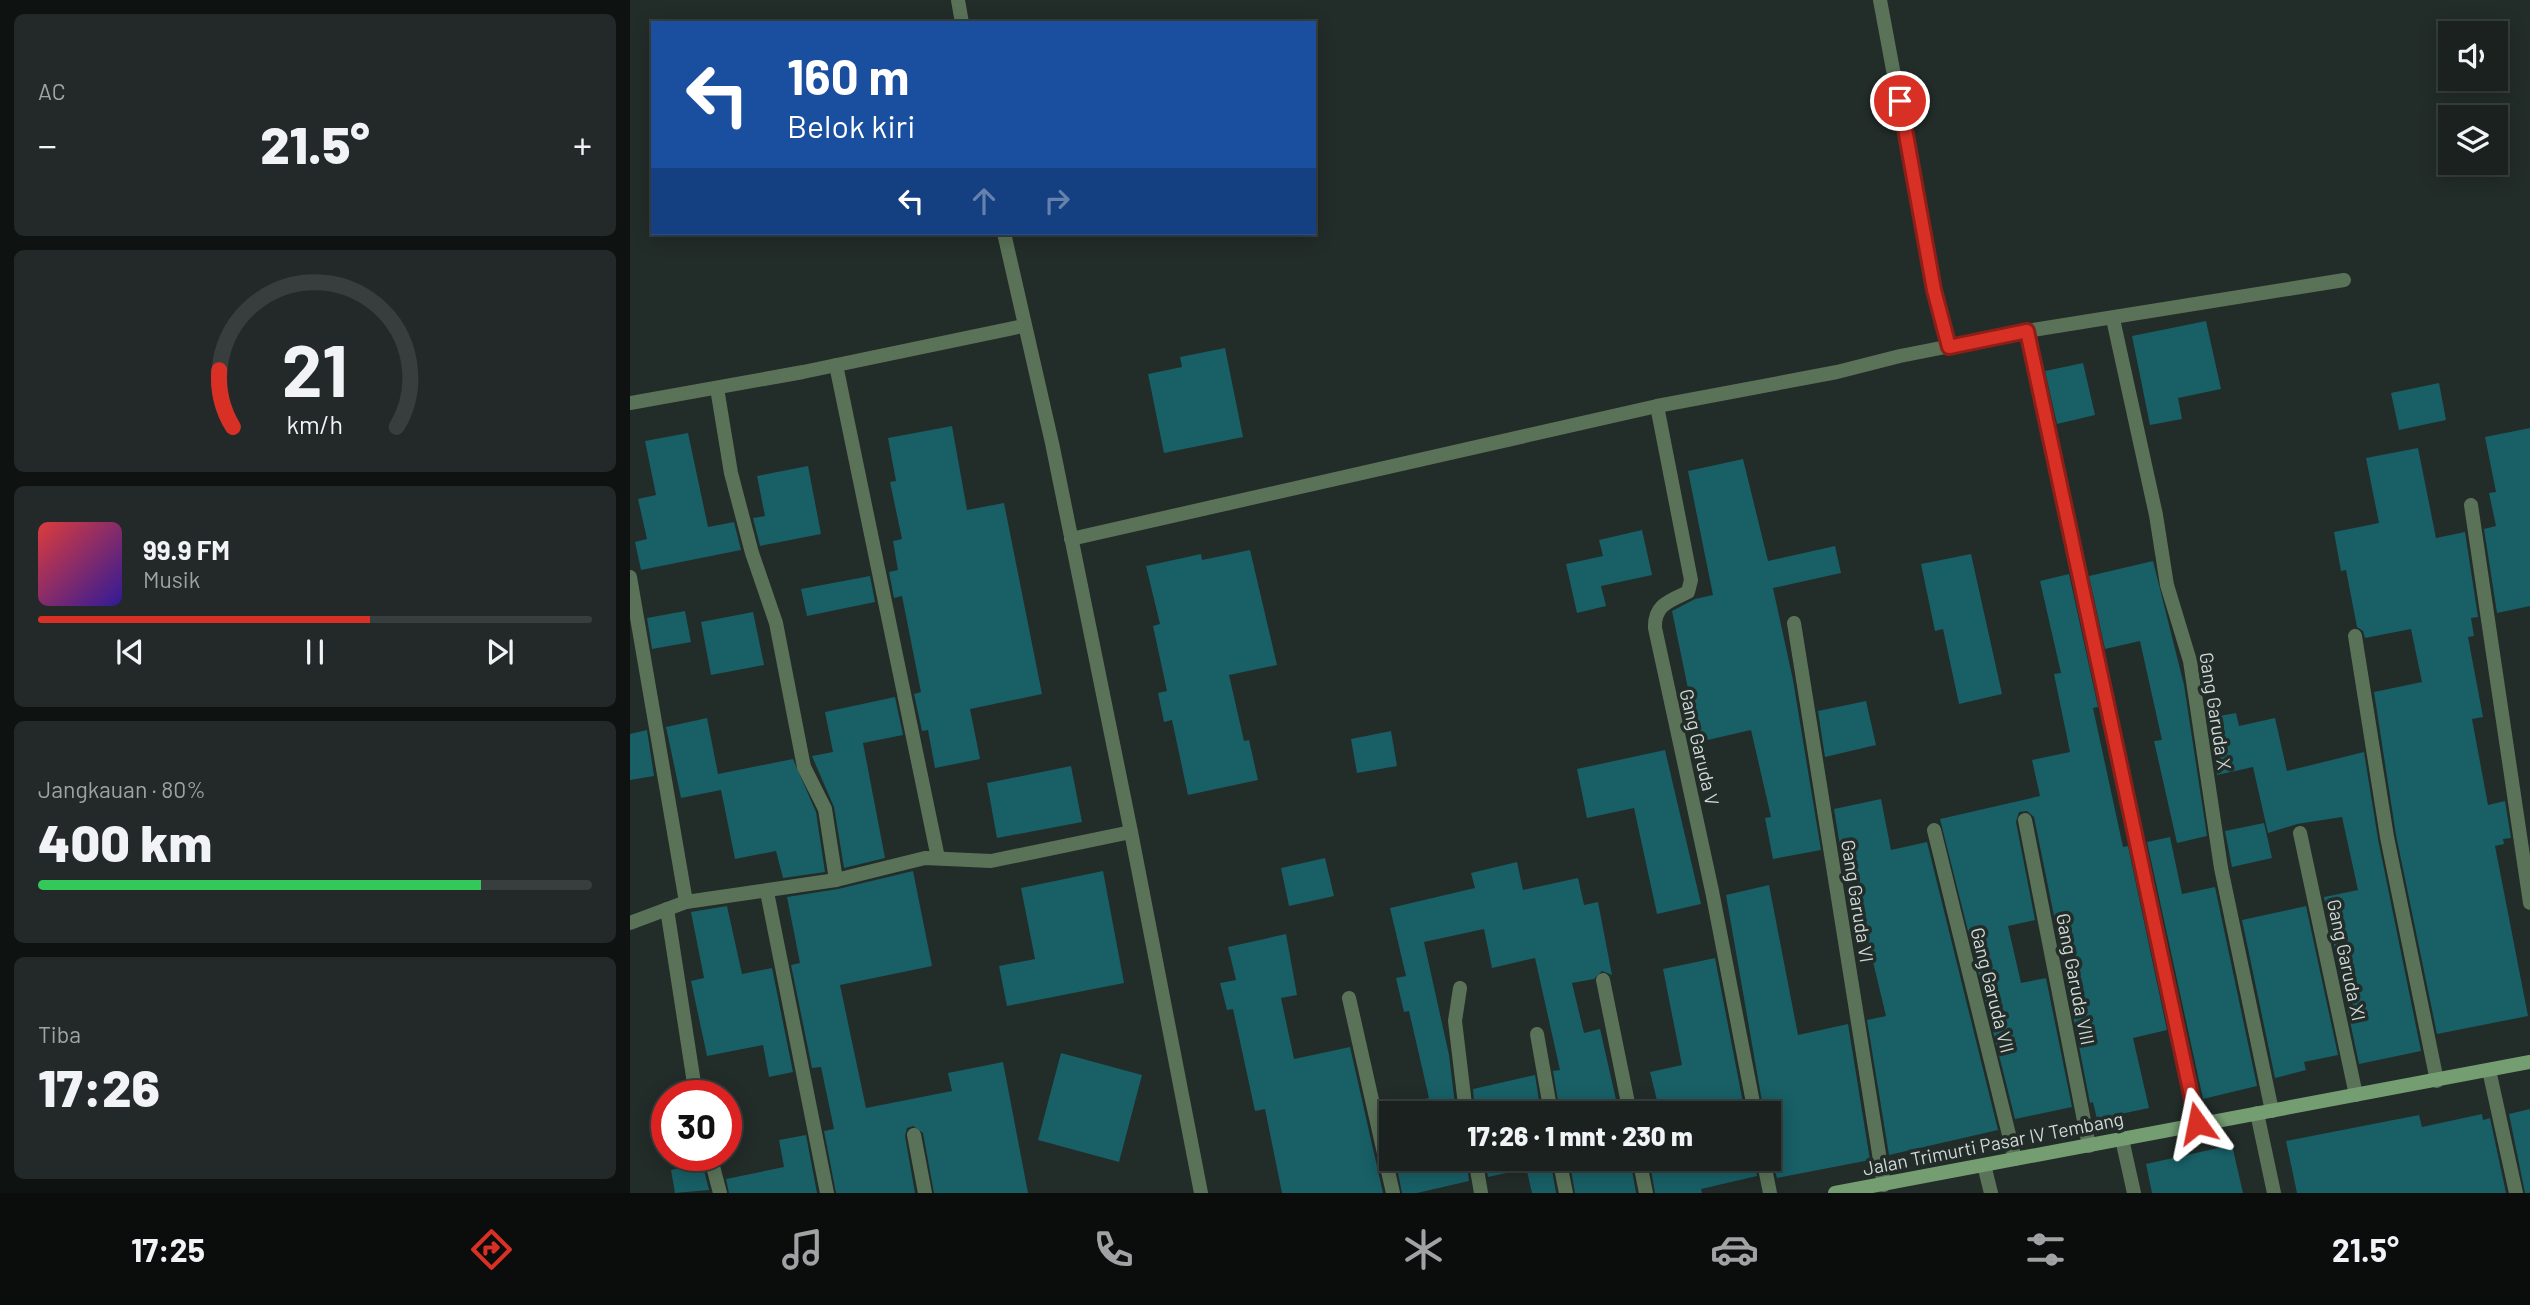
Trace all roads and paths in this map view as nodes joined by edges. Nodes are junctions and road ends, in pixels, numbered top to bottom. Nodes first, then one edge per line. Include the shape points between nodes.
1 (958, 0) edge
2 (1880, 0) edge
3 (962, 21) edge
4 (1004, 235) edge
5 (2344, 280) dead end
6 (2113, 319) junction
7 (1023, 326) junction
8 (2027, 331) junction
9 (1949, 347) junction
10 (836, 365) junction
11 (716, 388) junction
12 (630, 403) edge
13 (1657, 406) junction
14 (2471, 505) dead end
15 (1071, 539) junction
16 (630, 577) edge
17 (1794, 624) dead end
18 (2355, 636) dead end
19 (2025, 820) dead end
20 (1934, 830) dead end
21 (1131, 832) junction
22 (2300, 833) dead end
23 (938, 858) junction
24 (836, 880) junction
25 (767, 892) junction
26 (686, 902) junction
27 (2530, 903) edge
28 (667, 909) junction
29 (630, 923) edge
30 (1603, 980) dead end
31 (1460, 988) dead end
32 (1349, 998) dead end
33 (1537, 1034) dead end
34 (2530, 1062) edge
35 (2489, 1070) junction
36 (694, 1080) edge
37 (2437, 1081) junction
38 (2356, 1095) junction
39 (1465, 1101) edge
40 (1549, 1101) edge
41 (1628, 1101) edge
42 (1753, 1101) edge
43 (2272, 1111) junction
44 (2257, 1113) junction
45 (2197, 1123) junction
46 (914, 1135) dead end
47 (2122, 1139) junction
48 (2088, 1146) junction
49 (2015, 1159) junction
50 (1984, 1166) junction
51 (714, 1171) edge
52 (1477, 1171) edge
53 (1562, 1171) edge
54 (1642, 1171) edge
55 (1766, 1171) edge
56 (1884, 1185) junction
57 (1869, 1190) edge
58 (720, 1193) edge
59 (827, 1193) edge
60 (925, 1193) edge
61 (1201, 1193) edge
62 (1393, 1193) edge
63 (1481, 1193) edge
64 (1566, 1193) edge
65 (1646, 1193) edge
66 (1770, 1193) edge
67 (1835, 1193) edge
68 (1991, 1193) edge
69 (2134, 1193) edge
70 (2274, 1193) edge
71 (2516, 1193) edge

1 - 3 street
2 - 9 street via 1934,290
4 - 7 street
5 - 6 street
6 - 8 street
6 - 43 street, Gang Garuda X via 2167,585 2190,661 2221,868
7 - 10 street
7 - 15 street
8 - 9 street
8 - 45 street
9 - 13 street
10 - 11 street
10 - 23 street
11 - 12 street
11 - 24 street via 731,473 776,623 803,759 825,808
13 - 15 street
13 - 42 street, Gang Garuda V via 1691,580 1688,592 1662,604 1655,628
14 - 27 street
15 - 21 street
16 - 26 street
17 - 56 street, Gang Garuda VI
18 - 37 street via 2387,837
19 - 48 street, Gang Garuda VIII
20 - 49 street, Gang Garuda VII
21 - 23 street via 991,861
21 - 61 street
22 - 38 street, Gang Garuda XI
23 - 24 street
24 - 25 street
25 - 26 street
25 - 59 street
26 - 28 street
28 - 29 street
28 - 36 street
30 - 41 street
31 - 39 street via 1455,1021
32 - 62 street
33 - 40 street
34 - 35 street, Jalan Trimurti Pasar IV Tembang
35 - 37 street, Jalan Trimurti Pasar IV Tembang
35 - 71 street
37 - 38 street, Jalan Trimurti Pasar IV Tembang
38 - 43 street, Jalan Trimurti Pasar IV Tembang
43 - 44 street, Jalan Trimurti Pasar IV Tembang
44 - 45 street, Jalan Trimurti Pasar IV Tembang
44 - 70 street
45 - 47 street, Jalan Trimurti Pasar IV Tembang
46 - 60 street
47 - 48 street, Jalan Trimurti Pasar IV Tembang
47 - 69 street
48 - 49 street, Jalan Trimurti Pasar IV Tembang
49 - 50 street, Jalan Trimurti Pasar IV Tembang
50 - 56 street, Jalan Trimurti Pasar IV Tembang
50 - 68 street
51 - 58 street
52 - 63 street
53 - 64 street
54 - 65 street
55 - 66 street
56 - 57 street, Jalan Trimurti Pasar IV Tembang
57 - 67 street, Jalan Trimurti Pasar IV Tembang

